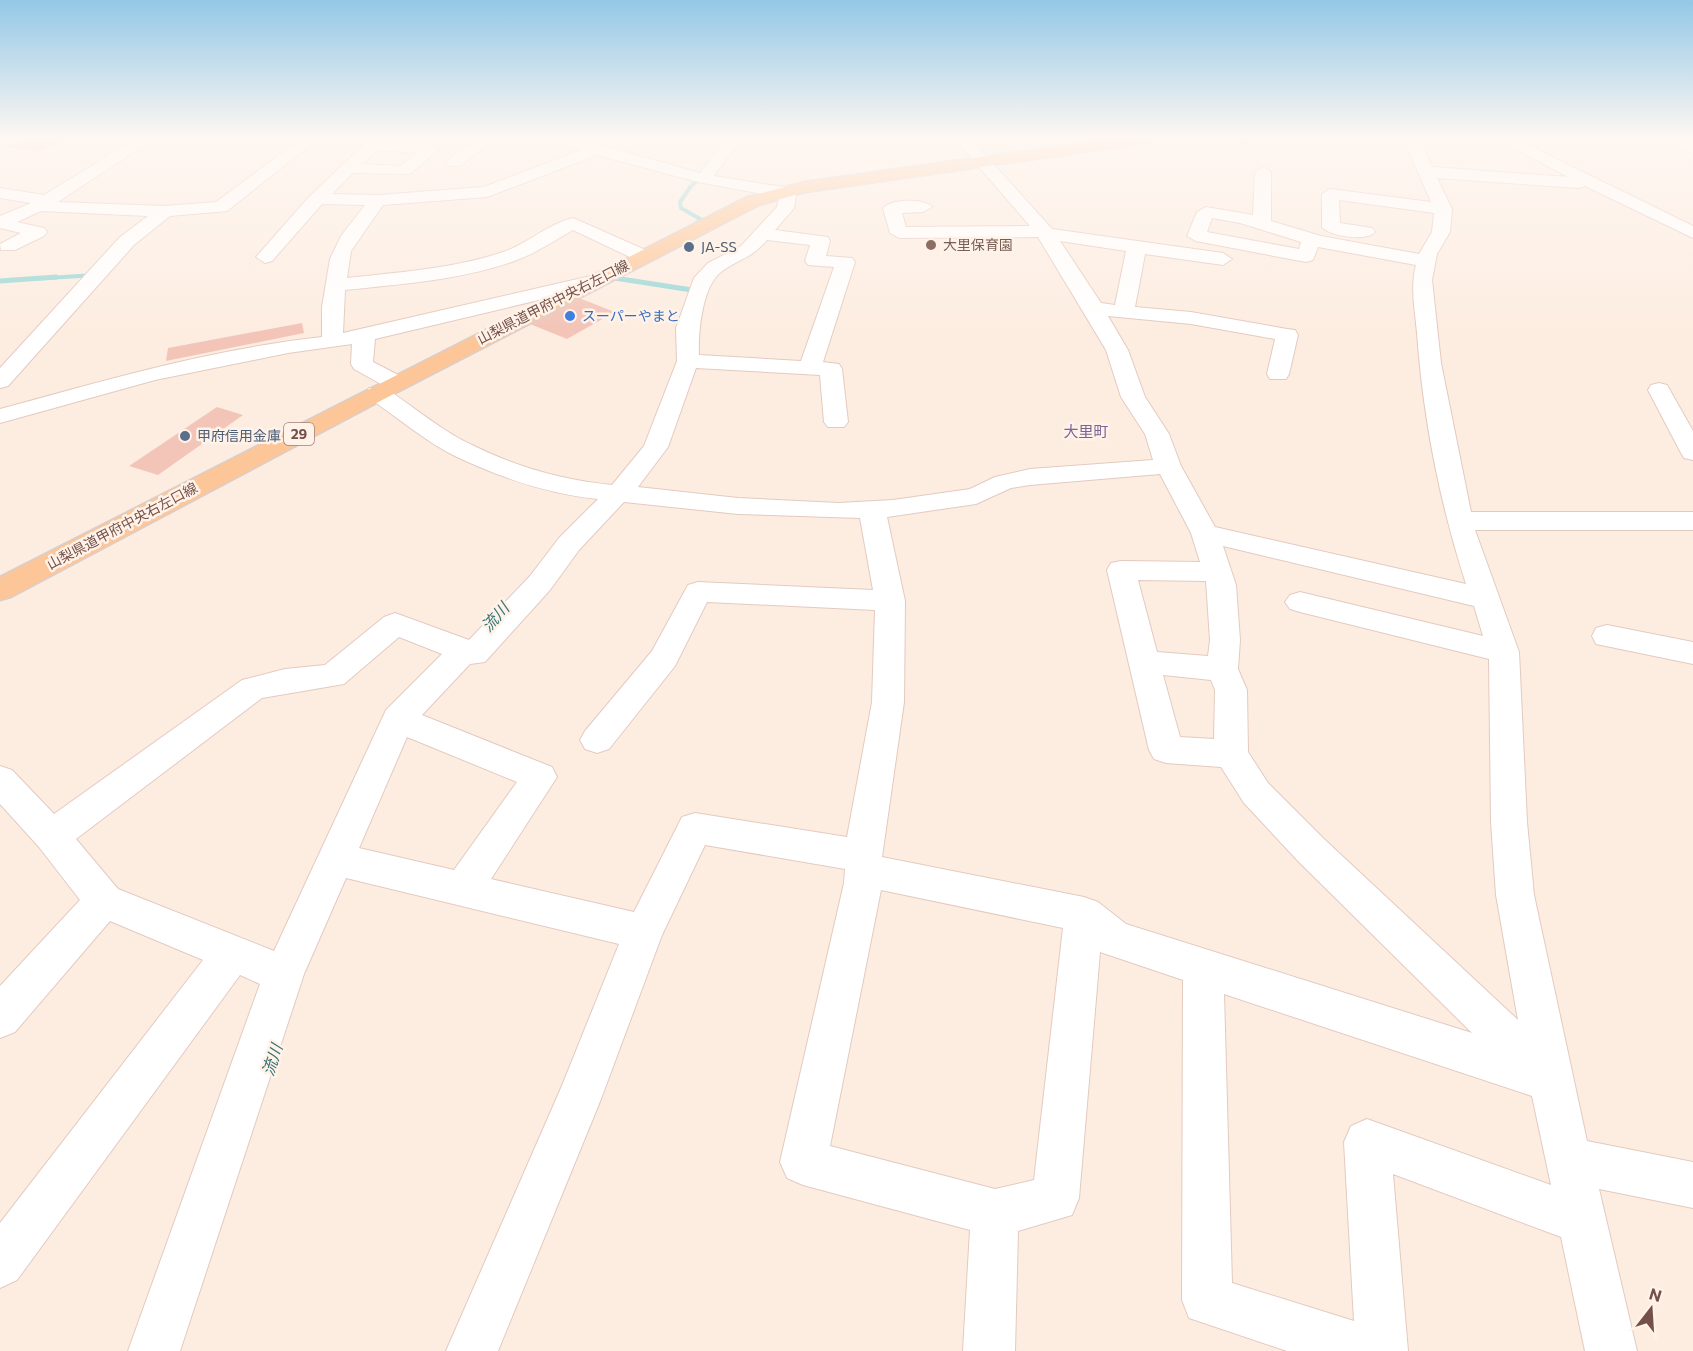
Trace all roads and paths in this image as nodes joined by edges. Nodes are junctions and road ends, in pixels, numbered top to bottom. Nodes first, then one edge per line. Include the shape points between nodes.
1 (35, 201) edge
2 (46, 201) edge
3 (230, 201) edge
4 (315, 201) edge
5 (377, 201) edge
6 (753, 201) edge
7 (785, 201) edge
8 (1017, 201) edge
9 (1262, 201) edge
10 (1330, 201) edge
11 (1383, 201) edge
12 (1440, 201) edge
13 (1629, 201) edge
14 (43, 203) junction
15 (923, 207) dead end
16 (1443, 209) junction
17 (165, 212) junction
18 (0, 223) edge
19 (1262, 224) junction
20 (1045, 232) junction
21 (1693, 233) edge
22 (762, 234) junction
23 (1389, 236) dead end
24 (1311, 239) junction
25 (1137, 245) junction
26 (8, 246) dead end
27 (1424, 248) junction
28 (639, 254) junction
29 (265, 256) dead end
30 (1310, 274) dead end
31 (603, 277) junction
32 (335, 285) junction
33 (1095, 309) junction
34 (1124, 312) junction
35 (365, 335) junction
36 (333, 342) junction
37 (688, 361) junction
38 (810, 368) junction
39 (1278, 374) dead end
40 (0, 381) edge
41 (386, 388) junction
42 (1659, 390) dead end
43 (0, 416) edge
44 (836, 422) dead end
45 (1693, 453) edge
46 (1168, 466) junction
47 (618, 494) junction
48 (872, 509) junction
49 (1460, 521) junction
50 (1693, 521) edge
51 (1205, 533) junction
52 (1218, 572) junction
53 (0, 590) edge
54 (1486, 599) junction
55 (890, 601) junction
56 (1300, 602) dead end
57 (1607, 636) dead end
58 (465, 651) junction
59 (1504, 652) junction
60 (1693, 653) edge
61 (1143, 662) junction
62 (1222, 669) junction
63 (398, 719) junction
64 (597, 740) dead end
65 (1231, 754) junction
66 (0, 780) edge
67 (52, 836) junction
68 (336, 859) junction
69 (864, 863) junction
70 (463, 888) junction
71 (104, 901) junction
72 (1084, 915) junction
73 (644, 932) junction
74 (232, 953) junction
75 (1203, 968) junction
76 (284, 974) junction
77 (0, 1017) edge
78 (1551, 1080) junction
79 (1568, 1160) junction
80 (1693, 1185) edge
81 (995, 1214) junction
82 (1581, 1220) junction
83 (0, 1263) edge
84 (154, 1351) edge
85 (472, 1351) edge
86 (989, 1351) edge
87 (1368, 1351) edge
88 (1382, 1351) edge
89 (1611, 1351) edge

1 - 14 street
2 - 14 street
3 - 17 street via 222,207
4 - 29 street
5 - 32 street via 347,243
6 - 28 main road, 山梨県道甲府中央右左口線 / 29
7 - 22 street via 785,208
8 - 20 street
9 - 19 street
10 - 23 street via 1330,227
11 - 16 street
12 - 16 street
13 - 21 street
14 - 17 street
14 - 18 street
15 - 20 street via 892,208 899,233
16 - 27 street via 1441,232
17 - 40 street via 127,242
18 - 26 street via 38,232
19 - 24 street
19 - 24 street via 1206,212 1196,236 1306,256
20 - 25 street
20 - 33 street
22 - 37 street via 748,250 715,267 704,278 687,328
22 - 38 street via 821,241 815,261 845,262
24 - 27 street
25 - 30 street
25 - 34 street
27 - 49 street via 1422,280 1430,363
28 - 31 main road, 山梨県道甲府中央右左口線 / 29
28 - 32 street via 573,223 489,262
31 - 35 street
31 - 41 main road, 山梨県道甲府中央右左口線 / 29
32 - 36 street via 330,313
33 - 34 street
33 - 46 street via 1117,350 1133,397 1157,434
34 - 39 street via 1191,318 1287,335
35 - 36 street
35 - 41 street via 362,364
36 - 43 street via 152,374
37 - 38 street
37 - 47 street via 656,447
38 - 44 street via 831,369
41 - 47 street via 464,451 568,488
41 - 53 main road, 山梨県道甲府中央右左口線 / 29
42 - 45 street
46 - 48 street via 1030,477 1004,482 976,496
46 - 51 street
47 - 48 street via 738,506
47 - 58 street via 474,654
48 - 55 street
49 - 50 street
49 - 54 street
51 - 52 street
51 - 54 street
52 - 61 street via 1121,570
52 - 62 street via 1225,640
54 - 59 street
55 - 64 street via 698,592 664,658
55 - 69 street via 888,702
56 - 59 street
57 - 60 street
58 - 63 street
58 - 67 street via 395,624 333,676 253,688
59 - 78 street via 1515,895
61 - 62 street
61 - 65 street via 1166,750
62 - 65 street via 1231,690
63 - 68 street
63 - 70 street via 540,777
65 - 78 street via 1256,794
66 - 67 street
67 - 71 street
68 - 70 street
68 - 76 street
69 - 72 street
69 - 73 street via 695,828
69 - 81 street via 829,1051 802,1162
70 - 73 street
71 - 74 street
71 - 77 street
72 - 75 street via 1114,939
72 - 81 street via 1055,1198
73 - 85 street via 579,1099
74 - 76 street
74 - 83 street
75 - 78 street
75 - 87 street via 1207,1300
76 - 84 street
78 - 79 street
79 - 80 street
79 - 82 street
81 - 86 street
82 - 88 street via 1367,1142
82 - 89 street

